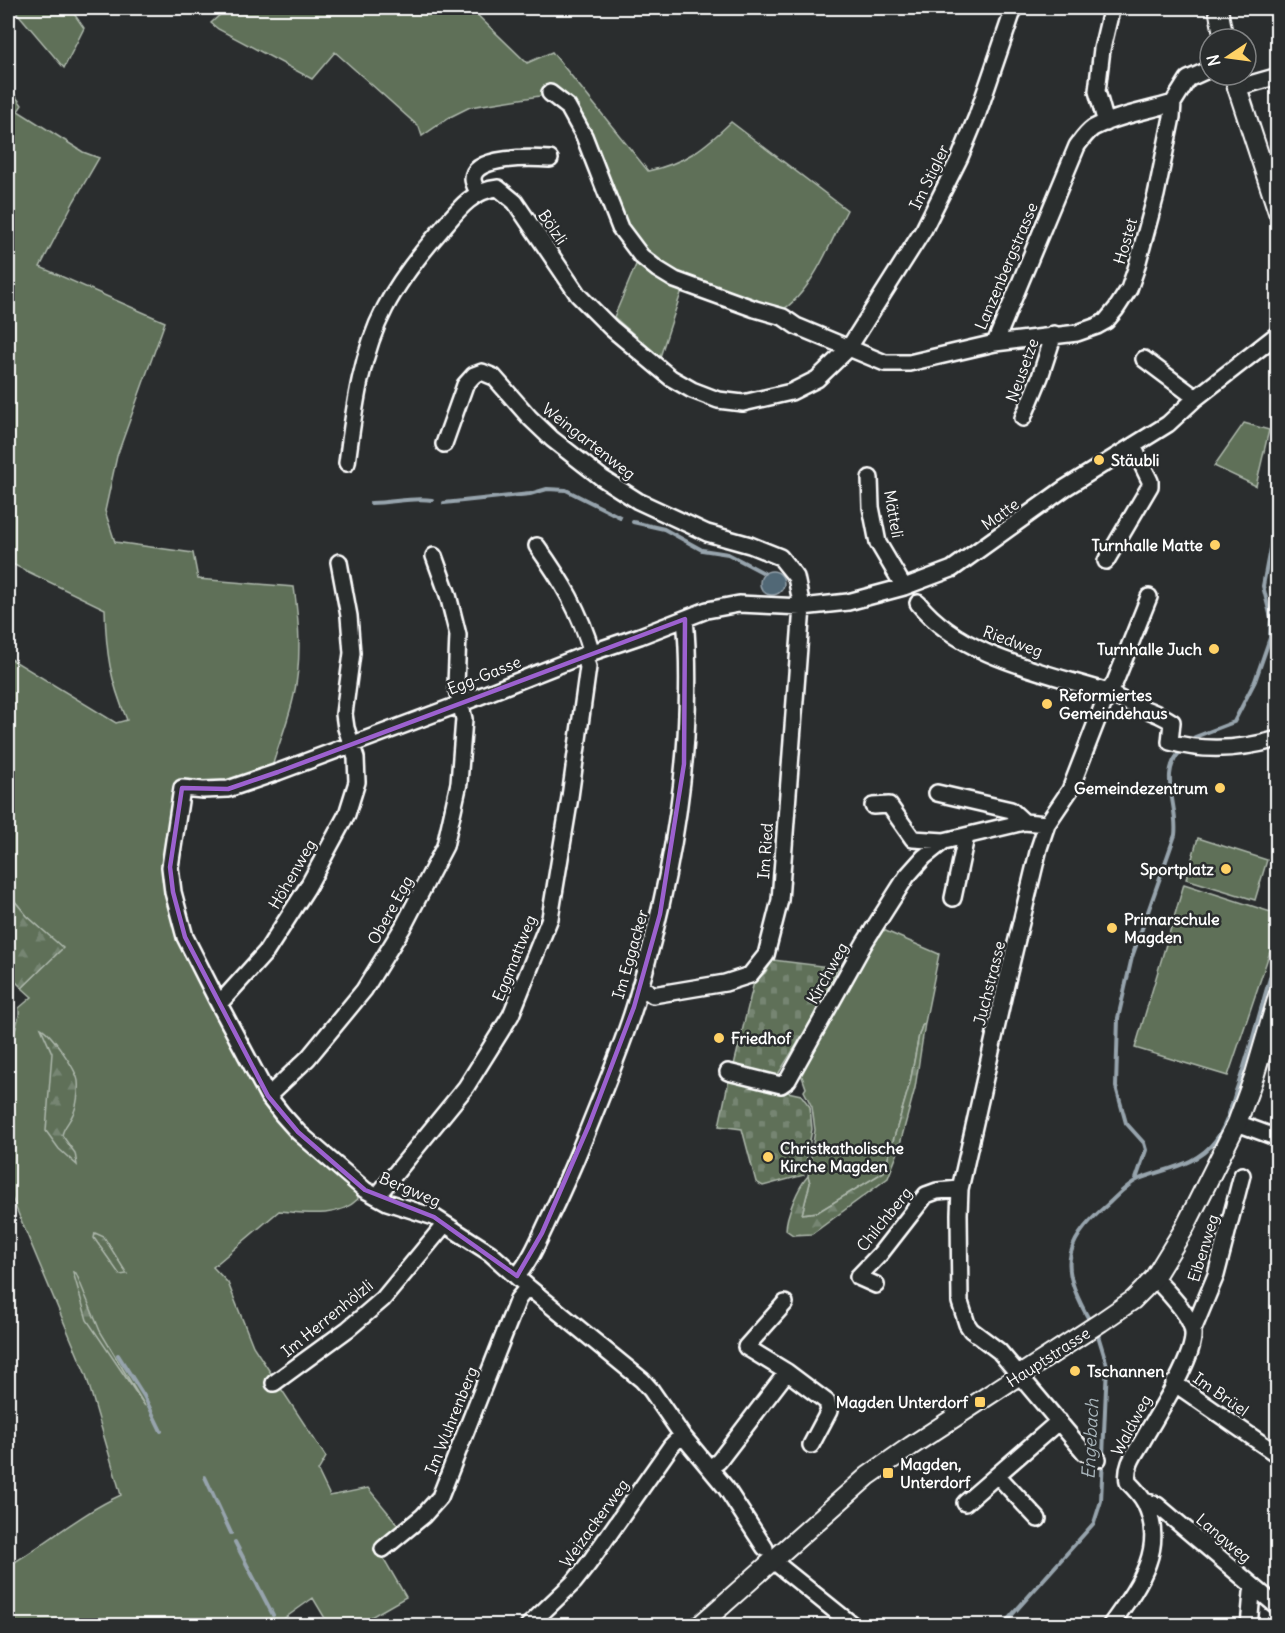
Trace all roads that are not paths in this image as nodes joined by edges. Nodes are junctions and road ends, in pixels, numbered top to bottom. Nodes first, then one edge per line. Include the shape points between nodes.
1 (1014, 8) edge
2 (1218, 8) edge
3 (1110, 15) dead end
4 (1222, 27) edge
5 (1198, 74) edge
6 (1278, 76) edge
7 (1258, 78) edge
8 (1236, 87) edge
9 (550, 93) dead end
10 (1173, 103) junction
11 (1106, 123) junction
12 (550, 159) dead end
13 (478, 192) junction
14 (1278, 212) edge
15 (1054, 334) junction
16 (1278, 334) edge
17 (995, 343) junction
18 (848, 349) junction
19 (1144, 359) dead end
20 (1196, 398) junction
21 (1023, 418) dead end
22 (444, 444) dead end
23 (1133, 447) junction
24 (347, 463) dead end
25 (870, 478) dead end
26 (537, 546) dead end
27 (434, 556) dead end
28 (1106, 561) dead end
29 (339, 562) dead end
30 (904, 587) junction
31 (1149, 597) dead end
32 (918, 603) dead end
33 (802, 608) junction
34 (685, 619) junction
35 (588, 654) junction
36 (1108, 692) junction
37 (460, 704) junction
38 (1278, 739) edge
39 (351, 746) junction
40 (182, 788) joint
41 (937, 793) dead end
42 (873, 806) dead end
43 (1024, 822) junction
44 (1047, 824) junction
45 (966, 837) junction
46 (944, 841) junction
47 (953, 898) dead end
48 (639, 986) junction
49 (1278, 996) edge
50 (219, 1004) junction
51 (728, 1072) dead end
52 (268, 1096) junction
53 (1237, 1123) junction
54 (1278, 1138) edge
55 (1242, 1175) dead end
56 (960, 1189) junction
57 (377, 1196) junction
58 (445, 1224) junction
59 (1154, 1278) junction
60 (523, 1282) junction
61 (876, 1285) dead end
62 (785, 1303) dead end
63 (1193, 1330) junction
64 (787, 1372) junction
65 (1020, 1375) junction
66 (274, 1383) dead end
67 (1174, 1383) junction
68 (1059, 1421) junction
69 (682, 1435) junction
70 (811, 1445) dead end
71 (1278, 1455) edge
72 (1098, 1459) dead end
73 (710, 1468) junction
74 (997, 1475) junction
75 (1144, 1501) junction
76 (965, 1503) dead end
77 (1038, 1519) dead end
78 (384, 1549) dead end
79 (769, 1554) junction
80 (1255, 1588) junction
81 (1278, 1607) edge
82 (528, 1626) edge
83 (699, 1626) edge
84 (854, 1626) edge
85 (1110, 1626) edge
86 (1249, 1626) edge

1 - 18 street, Im Stigler via 960,157 924,229
2 - 4 main road
3 - 11 street via 1097,91
5 - 10 street, Hostet via 1188,79
6 - 7 street
8 - 14 main road
9 - 18 street, Lanzenbergstrasse via 568,107 584,136 620,228 641,256 675,280 783,317
10 - 11 street, Lanzenbergstrasse
10 - 15 street, Hostet via 1156,195 1129,289 1111,315 1097,326 1077,333
11 - 17 street, Lanzenbergstrasse via 1085,134 1071,157
12 - 13 street via 506,159 480,167 473,178
13 - 18 street, Bölzli via 498,188 508,195 578,295 671,378 692,390 718,400 762,400 817,379
13 - 24 street via 412,264 384,309 358,386
15 - 17 street, Hostet
15 - 21 street, Neusetze
16 - 20 street, Matte
17 - 18 street, Lanzenbergstrasse via 909,363 885,363
19 - 20 street
20 - 23 street, Matte via 1168,424
22 - 33 street, Weingartenweg via 465,385 482,372 494,377 552,439 638,501 707,533 780,557 796,577
23 - 28 street via 1150,486
23 - 30 street, Matte via 1065,488 952,569
25 - 30 street, Mätteli via 878,543
26 - 35 street, Eggmattweg via 577,610
27 - 37 street, Obere Egg via 458,635 456,685
29 - 39 street, Höhenweg via 352,653 345,714
30 - 33 street, Matte via 848,602
31 - 36 street, Juchstrasse
32 - 36 street, Riedweg via 944,628 974,646
33 - 34 street, Egg-Gasse via 739,604
33 - 48 street, Im Ried via 780,900 766,956 750,975 725,983 653,995
34 - 35 street, Egg-Gasse
34 - 48 street, Im Eggacker via 687,704 681,800 660,914
35 - 37 street, Egg-Gasse
35 - 57 street, Eggmattweg via 550,918 511,1015 466,1088
36 - 38 street, Riedweg via 1172,722 1170,742 1222,748
36 - 44 street, Juchstrasse via 1070,790
37 - 39 street, Egg-Gasse
37 - 52 street, Obere Egg via 464,719 459,783 445,846 403,927 364,990 308,1058
39 - 40 street, Egg-Gasse via 228,789
39 - 50 street, Höhenweg via 357,782 347,814 266,952
40 - 50 street, Bergweg via 170,867 173,892 185,937
41 - 43 street, Kirchweg via 1011,810
42 - 46 street, Kirchweg via 889,805 913,839
43 - 44 street, Kirchweg
43 - 45 street, Kirchweg
44 - 56 street, Juchstrasse
45 - 46 street, Kirchweg
45 - 47 street
46 - 51 street, Kirchweg via 907,876 865,942 788,1080 781,1085
48 - 60 street, Im Eggacker via 568,1178 529,1259
49 - 53 main road, Hauptstrasse
50 - 52 street, Bergweg
52 - 57 street, Bergweg via 298,1132
53 - 54 street
53 - 59 main road, Hauptstrasse
55 - 63 street, Eibenweg via 1216,1275
56 - 61 street, Chilchberg via 926,1195 858,1277
56 - 65 street, Juchstrasse via 963,1316 971,1330 999,1351
57 - 58 street, Bergweg
58 - 60 street, Bergweg via 490,1253
58 - 66 street, Im Herrenhölzli via 383,1299
59 - 63 street via 1176,1300
59 - 65 main road, Hauptstrasse via 1133,1300
60 - 69 street, Bergweg via 642,1380
60 - 78 street, Im Wuhrenberg via 440,1497
62 - 64 street via 746,1347
63 - 67 street, Waldweg via 1192,1346
64 - 70 street via 829,1405
64 - 73 street
65 - 68 street, Juchstrasse
65 - 79 main road, Hauptstrasse via 868,1476
67 - 71 street, Im Brüel
67 - 75 street, Waldweg via 1128,1465 1128,1482
68 - 72 street, Juchstrasse via 1085,1453
68 - 74 street
69 - 73 street, Bergweg
69 - 82 street, Weizackerweg via 670,1446 574,1582
73 - 79 street, Bergweg
74 - 76 street
74 - 77 street
75 - 80 street, Langweg via 1157,1505
75 - 85 street, Waldweg via 1151,1519 1151,1553 1144,1576
79 - 83 main road, Hauptstrasse
79 - 84 street, Bergweg
80 - 81 street, Langweg
80 - 86 street

